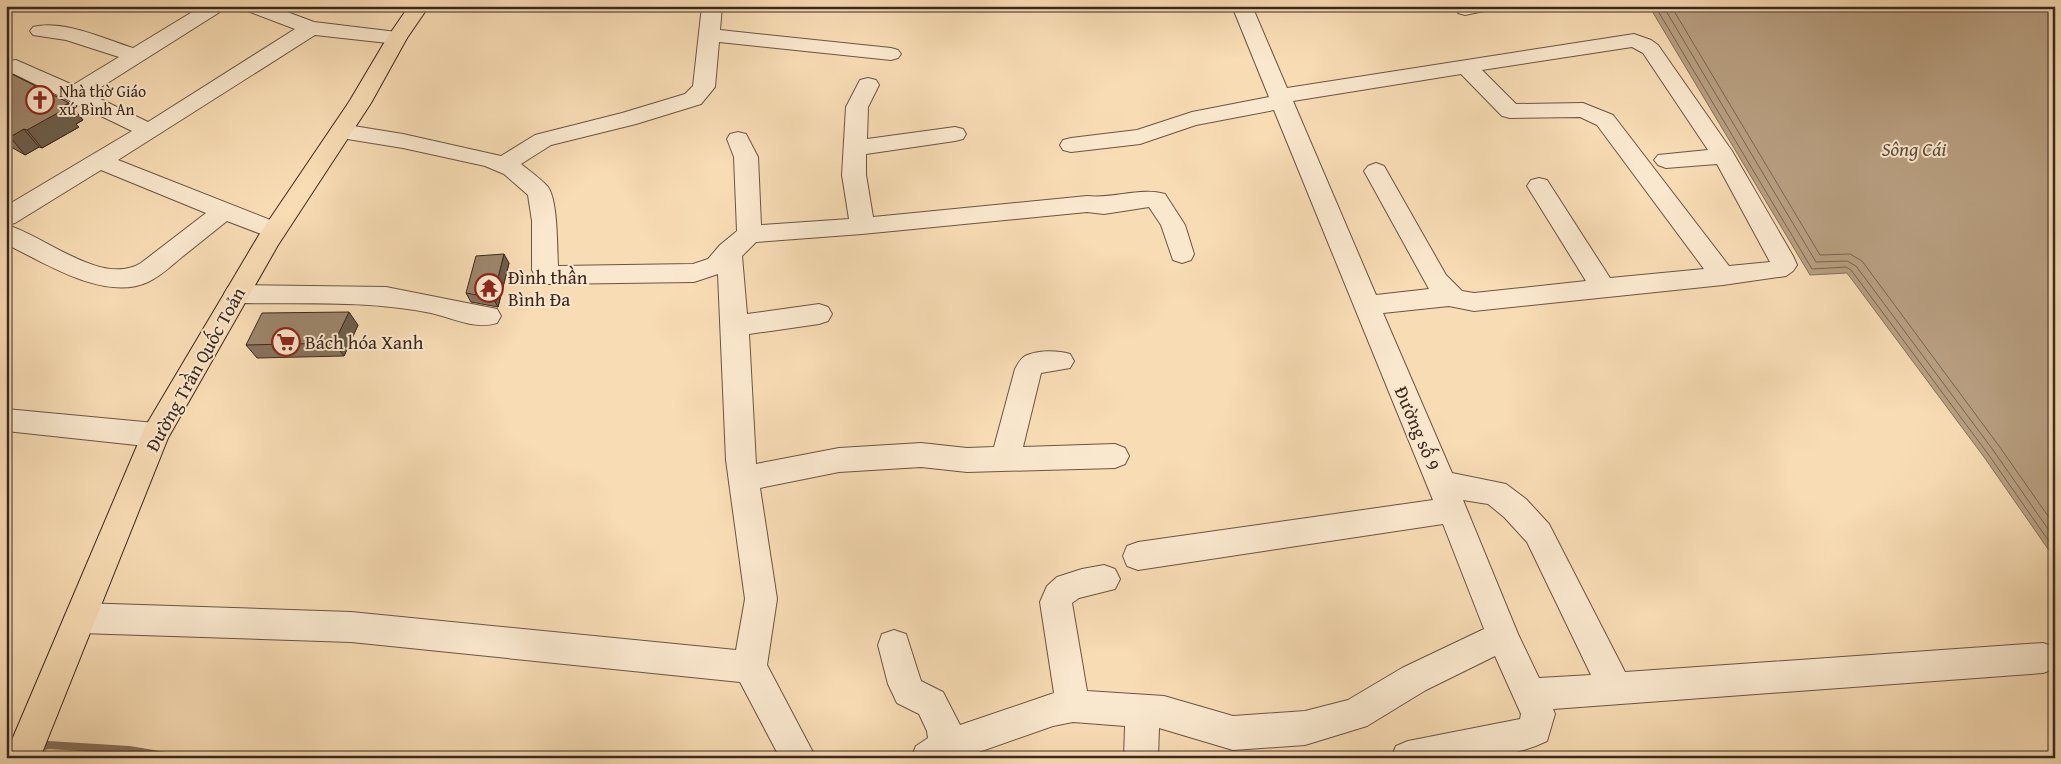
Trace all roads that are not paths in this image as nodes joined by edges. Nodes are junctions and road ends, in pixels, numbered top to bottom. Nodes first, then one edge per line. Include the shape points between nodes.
1 (216, 6) edge
2 (252, 6) edge
3 (419, 6) edge
4 (712, 6) edge
5 (1242, 6) edge
6 (311, 28) junction
7 (40, 31) dead end
8 (709, 35) junction
9 (397, 38) junction
10 (891, 54) dead end
11 (136, 56) junction
12 (16, 66) dead end
13 (1467, 68) junction
14 (868, 85) dead end
15 (74, 94) junction
16 (1280, 99) junction
17 (149, 130) junction
18 (341, 131) junction
19 (955, 134) dead end
20 (738, 138) dead end
21 (1072, 145) dead end
22 (855, 148) junction
23 (1724, 156) junction
24 (100, 160) junction
25 (1666, 160) dead end
26 (503, 165) junction
27 (1376, 171) dead end
28 (1539, 186) dead end
29 (224, 211) junction
30 (6, 217) edge
31 (862, 226) junction
32 (274, 231) junction
33 (6, 233) edge
34 (739, 243) junction
35 (1182, 254) dead end
36 (1723, 276) junction
37 (1603, 288) junction
38 (237, 294) junction
39 (1448, 297) junction
40 (1366, 305) junction
41 (819, 314) dead end
42 (488, 316) dead end
43 (735, 326) junction
44 (1060, 361) dead end
45 (6, 420) edge
46 (155, 435) junction
47 (1115, 456) dead end
48 (1004, 459) junction
49 (744, 479) junction
50 (1447, 497) junction
51 (1138, 556) dead end
52 (1104, 579) dead end
53 (80, 618) junction
54 (1503, 636) junction
55 (894, 645) dead end
56 (2043, 658) dead end
57 (750, 667) junction
58 (1616, 690) junction
59 (1529, 694) junction
60 (1073, 706) junction
61 (1144, 711) junction
62 (938, 752) edge
63 (22, 758) edge
64 (799, 758) edge
65 (1141, 758) edge
66 (1408, 758) edge

1 - 11 street
2 - 6 street
3 - 9 main road, Đường Trần Quốc Toản
4 - 8 street
5 - 16 street, Đường số 9
6 - 9 street
6 - 17 street
7 - 11 street via 69,34
8 - 10 street
8 - 26 street via 704,87 693,99 543,140
9 - 18 main road, Đường Trần Quốc Toản
11 - 15 street
12 - 15 street
13 - 16 street
13 - 23 street via 1634,40 1651,50
13 - 36 street via 1510,111 1583,110 1605,120
14 - 22 street via 857,107
15 - 17 street
16 - 21 street via 1192,119 1140,137
16 - 40 street, Đường số 9
17 - 24 street
18 - 26 street via 423,145
18 - 32 main road, Đường Trần Quốc Toản
19 - 22 street
20 - 34 street via 746,157
22 - 31 street via 854,175
23 - 25 street
23 - 36 street via 1784,265 1778,270
24 - 29 street
24 - 30 street
26 - 34 street via 539,192 547,275 694,273 717,265
27 - 39 street
28 - 37 street
29 - 32 street
29 - 33 street via 148,271 124,280 89,273
31 - 34 street
31 - 35 street via 1087,204 1104,206 1150,199 1157,200 1173,225
32 - 38 main road, Đường Trần Quốc Toản
34 - 43 street
36 - 37 street
37 - 39 street via 1474,302
38 - 42 street via 386,296
38 - 46 main road, Đường Trần Quốc Toản
39 - 40 street
40 - 50 street, Đường số 9
41 - 43 street
43 - 49 street
44 - 48 street via 1033,364 1029,369
45 - 46 street
46 - 53 main road, Đường Trần Quốc Toản
47 - 48 street
48 - 49 street via 967,460 921,455 839,460
49 - 57 street via 761,599
50 - 51 street
50 - 54 street, Đường số 9
50 - 58 street via 1496,493 1538,533
52 - 60 street via 1062,589 1056,602
53 - 57 street via 351,627
53 - 63 main road, Đường Trần Quốc Toản
54 - 59 street, Đường số 9
54 - 61 street via 1414,678 1355,714 1305,728 1234,733 1164,712
55 - 62 street via 909,692 931,703 944,728
56 - 58 street
57 - 64 street
58 - 59 street
59 - 66 street, Đường số 9 via 1538,714 1535,729 1528,733
60 - 61 street
60 - 62 street via 1053,710
61 - 65 street

